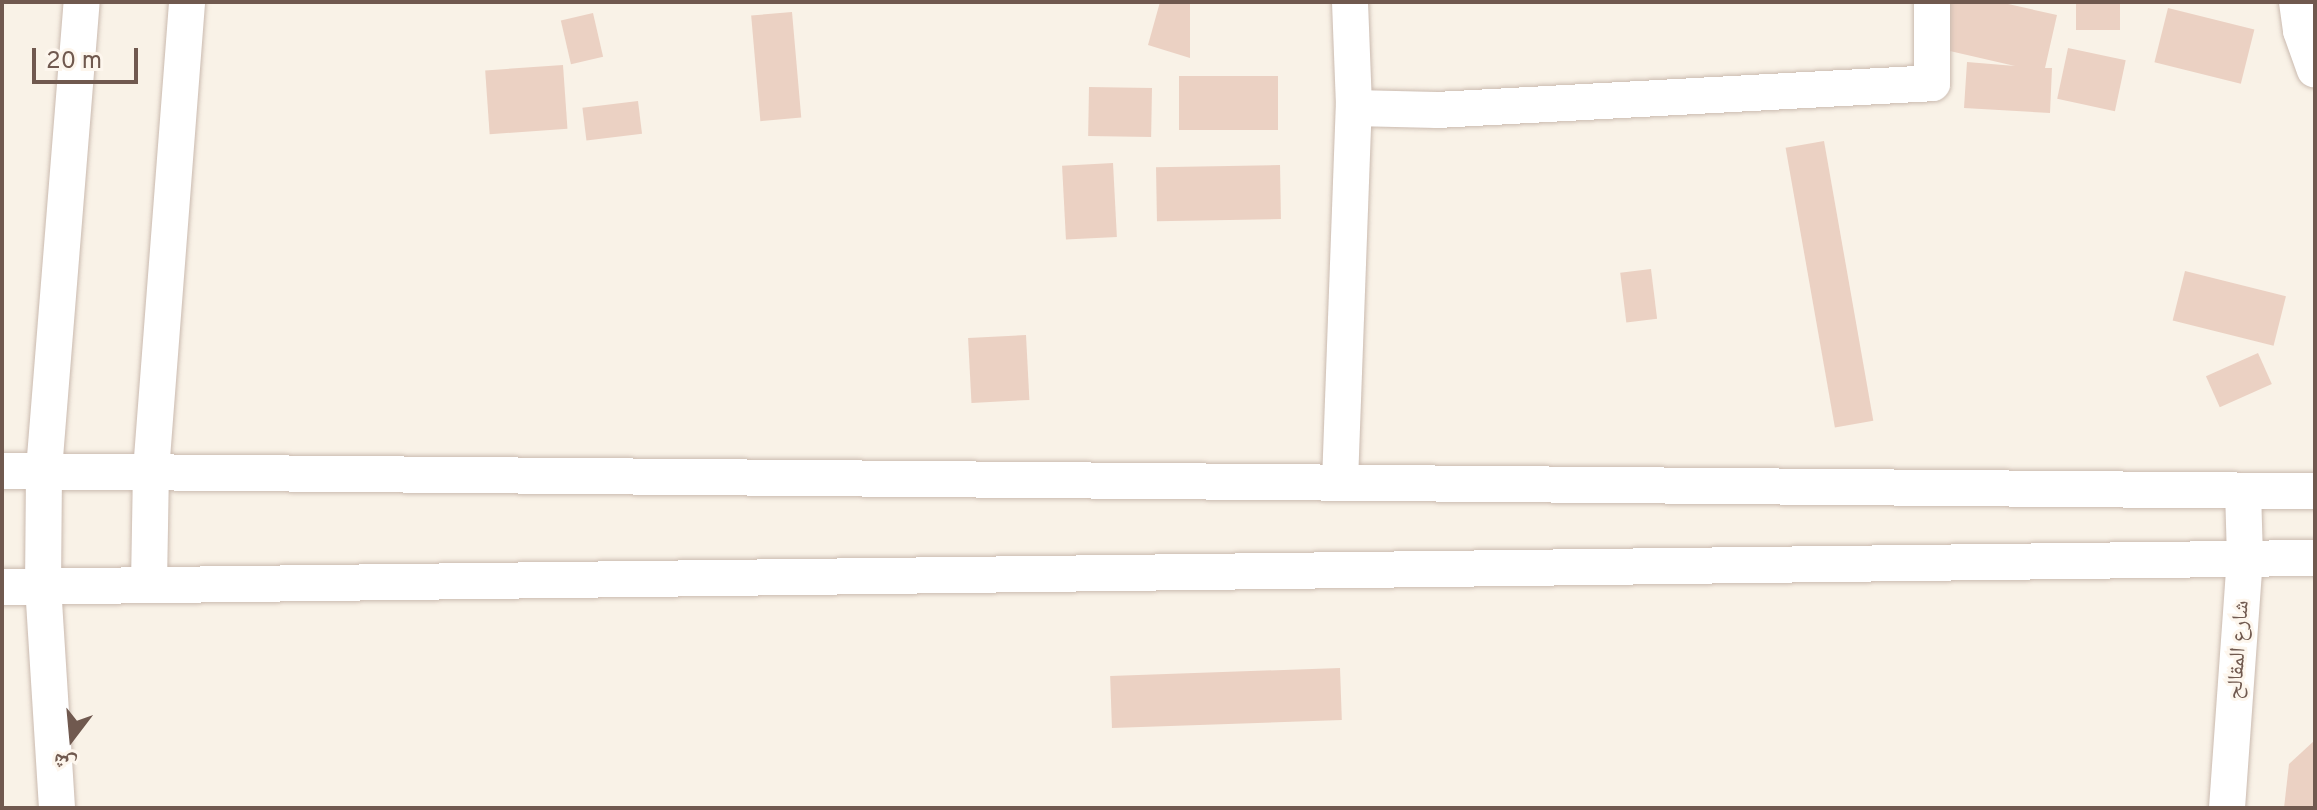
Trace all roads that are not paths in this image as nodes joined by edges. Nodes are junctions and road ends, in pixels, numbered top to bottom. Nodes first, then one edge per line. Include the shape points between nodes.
1 (82, 2) edge
2 (187, 2) edge
3 (1350, 2) edge
4 (1932, 2) edge
5 (2297, 2) edge
6 (2313, 59) edge
7 (1354, 108) junction
8 (44, 470) junction
9 (2, 471) edge
10 (151, 471) junction
11 (1340, 482) junction
12 (2243, 491) junction
13 (2315, 491) edge
14 (2245, 558) junction
15 (2315, 558) edge
16 (149, 584) junction
17 (2, 587) edge
18 (43, 587) junction
19 (57, 808) edge
20 (2227, 808) edge

1 - 8 street
2 - 10 street
3 - 7 street
4 - 7 street via 1932,83 1437,110
5 - 6 street
7 - 11 street
8 - 9 street
8 - 10 street
8 - 18 street
10 - 11 street
10 - 16 street
11 - 12 street
12 - 13 street
12 - 14 street, شارع المقالح
14 - 15 street
14 - 16 street
14 - 20 street, شارع المقالح
16 - 18 street
17 - 18 street
18 - 19 street

